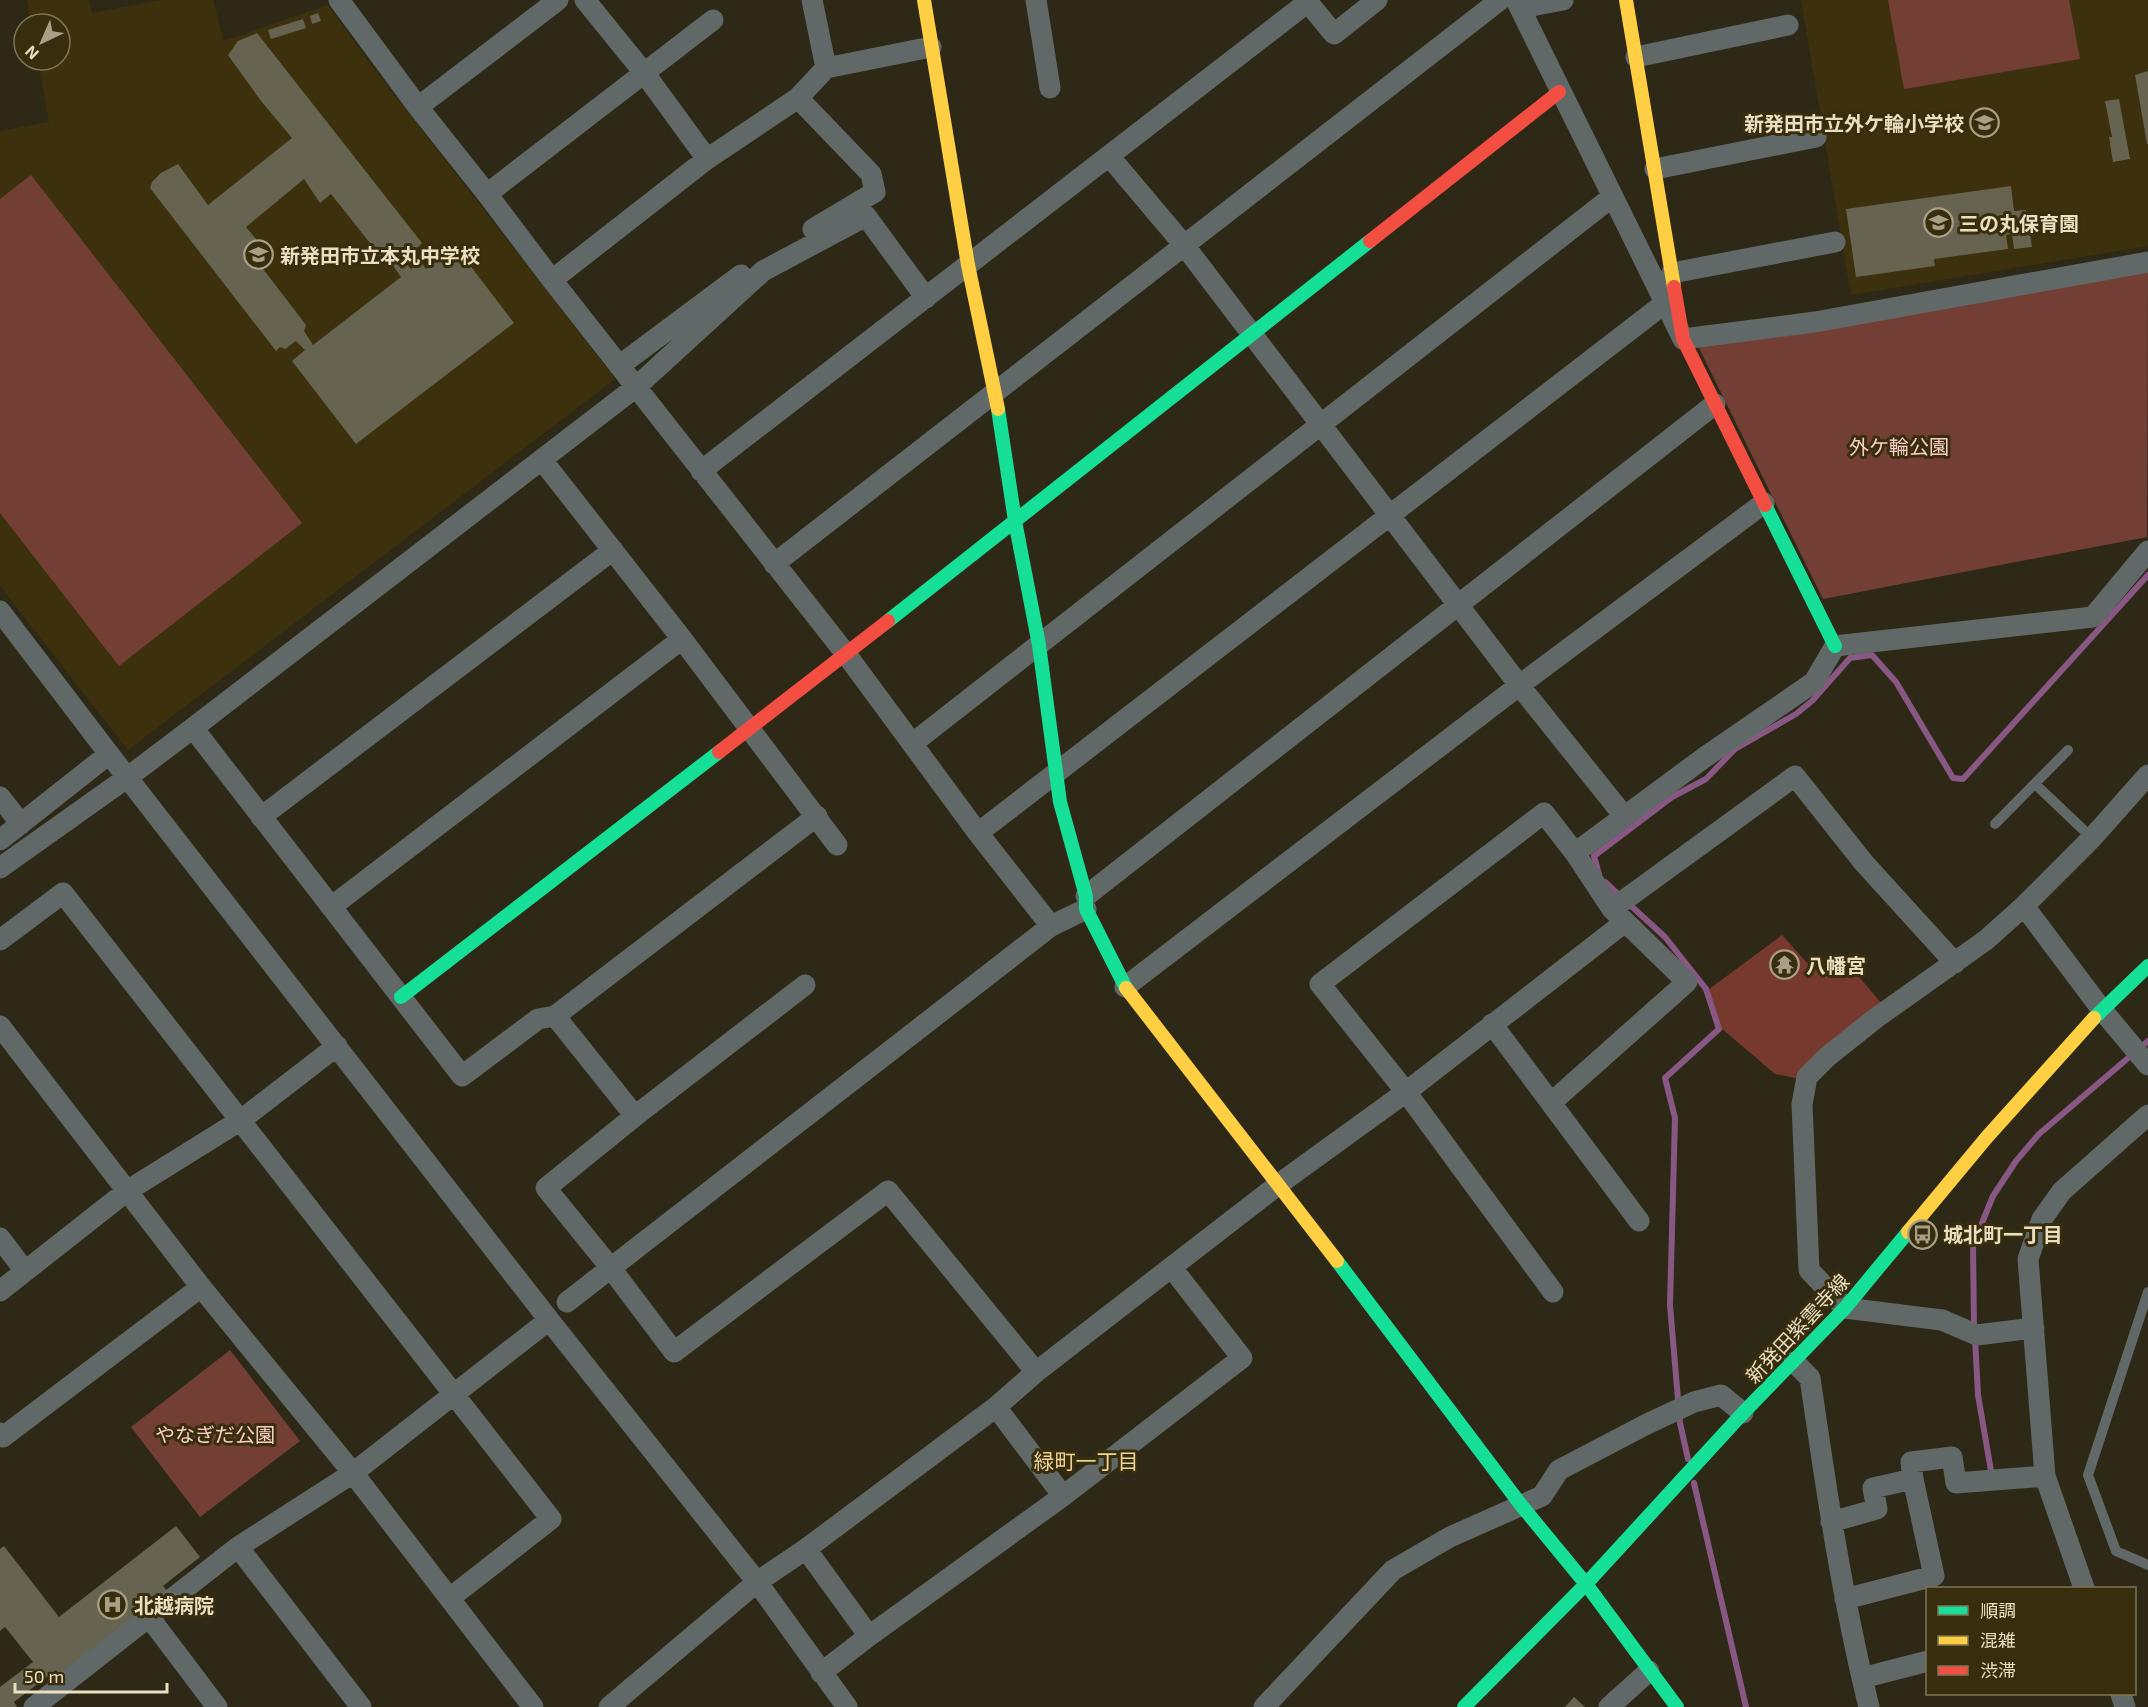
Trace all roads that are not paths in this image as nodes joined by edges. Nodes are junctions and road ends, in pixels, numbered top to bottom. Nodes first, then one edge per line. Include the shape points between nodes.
1 (558, 0) edge
2 (585, 0) edge
3 (812, 0) edge
4 (924, 0) edge
5 (1036, 0) edge
6 (1377, 0) edge
7 (1563, 0) edge
8 (1626, 0) edge
9 (1307, 1) edge
10 (346, 3) edge
11 (1512, 3) edge
12 (713, 20) dead end
13 (1788, 25) dead end
14 (931, 47) junction
15 (1636, 57) junction
16 (826, 68) junction
17 (645, 74) junction
18 (1050, 88) dead end
19 (1559, 92) junction
20 (798, 98) junction
21 (418, 107) junction
22 (1816, 137) dead end
23 (1109, 156) junction
24 (706, 159) junction
25 (1654, 169) junction
26 (487, 194) junction
27 (1612, 197) junction
28 (1834, 242) dead end
29 (1184, 245) junction
30 (2148, 262) edge
31 (968, 265) junction
32 (1672, 273) junction
33 (552, 280) junction
34 (926, 298) junction
35 (1665, 303) junction
36 (1252, 334) junction
37 (1683, 339) junction
38 (619, 366) junction
39 (636, 387) junction
40 (995, 392) junction
41 (1715, 404) junction
42 (1321, 424) junction
43 (542, 460) junction
44 (701, 471) junction
45 (1764, 503) junction
46 (1390, 515) junction
47 (1015, 521) junction
48 (613, 550) junction
49 (2148, 551) edge
50 (774, 564) junction
51 (1458, 605) junction
52 (0, 611) edge
53 (682, 639) junction
54 (1039, 645) junction
55 (1835, 646) junction
56 (846, 654) junction
57 (1519, 685) junction
58 (749, 727) junction
59 (193, 728) junction
60 (913, 743) junction
61 (2068, 750) dead end
62 (109, 754) junction
63 (1057, 772) junction
64 (2148, 775) edge
65 (128, 777) junction
66 (2035, 784) junction
67 (0, 797) edge
68 (817, 816) junction
69 (1624, 816) junction
70 (261, 817) junction
71 (21, 824) junction
72 (1995, 824) dead end
73 (978, 833) junction
74 (2092, 838) junction
75 (0, 840) edge
76 (837, 845) dead end
77 (1575, 852) junction
78 (0, 868) edge
79 (1086, 903) junction
80 (2024, 906) junction
81 (331, 907) junction
82 (1619, 915) junction
83 (1051, 926) junction
84 (0, 940) edge
85 (1955, 963) junction
86 (2148, 966) edge
87 (805, 985) dead end
88 (1125, 987) junction
89 (401, 997) junction
90 (2103, 1010) junction
91 (555, 1016) junction
92 (1492, 1024) junction
93 (0, 1026) edge
94 (337, 1046) junction
95 (2148, 1065) edge
96 (1406, 1092) junction
97 (1552, 1102) junction
98 (2148, 1115) edge
99 (635, 1116) junction
100 (242, 1120) junction
101 (1279, 1184) junction
102 (127, 1191) junction
103 (1638, 1221) dead end
104 (0, 1238) edge
105 (610, 1267) junction
106 (1172, 1268) junction
107 (25, 1271) junction
108 (201, 1287) junction
109 (0, 1291) edge
110 (1553, 1292) dead end
111 (2148, 1292) edge
112 (567, 1302) dead end
113 (1845, 1308) junction
114 (549, 1320) junction
115 (2034, 1328) junction
116 (1794, 1362) junction
117 (1036, 1372) junction
118 (455, 1393) junction
119 (996, 1407) junction
120 (1743, 1413) junction
121 (0, 1433) edge
122 (353, 1473) junction
123 (2045, 1476) junction
124 (1913, 1479) junction
125 (1063, 1496) junction
126 (1521, 1505) junction
127 (1831, 1522) junction
128 (238, 1547) junction
129 (806, 1549) junction
130 (2148, 1565) edge
131 (757, 1582) junction
132 (1586, 1584) junction
133 (2084, 1587) edge
134 (450, 1598) junction
135 (1845, 1599) junction
136 (149, 1617) junction
137 (869, 1636) junction
138 (1926, 1661) edge
139 (1649, 1671) junction
140 (821, 1673) junction
141 (1862, 1677) junction
142 (631, 1701) edge
143 (34, 1707) edge
144 (217, 1707) edge
145 (362, 1707) edge
146 (533, 1707) edge
147 (609, 1707) edge
148 (847, 1707) edge
149 (1264, 1707) edge
150 (1464, 1707) edge
151 (1609, 1707) edge
152 (1677, 1707) edge
153 (1869, 1707) edge

1 - 21 street
2 - 17 street
3 - 16 street
4 - 14 street
5 - 18 street
6 - 9 street via 1334,34
7 - 11 street
8 - 15 street
9 - 23 street
10 - 21 street
11 - 19 street
11 - 29 street
12 - 17 street
13 - 15 street
14 - 16 street
14 - 31 street
15 - 25 street
16 - 20 street
17 - 24 street
17 - 26 street
19 - 27 street
19 - 36 street
20 - 24 street
20 - 38 street via 871,174 875,192 762,259
21 - 26 street
22 - 25 street
23 - 29 street
23 - 31 street
24 - 33 street
25 - 32 street
26 - 33 street
27 - 35 street
27 - 42 street
28 - 32 street
29 - 36 street
29 - 40 street
30 - 37 street via 1815,322
31 - 34 street
31 - 40 street
32 - 37 street
33 - 38 street
34 - 39 street via 866,216 763,271
34 - 44 street
35 - 37 street
35 - 46 street
36 - 42 street
36 - 47 street
37 - 41 street
38 - 39 street
39 - 43 street
39 - 44 street
40 - 47 street
40 - 50 street
41 - 45 street
41 - 51 street
42 - 46 street
42 - 54 street
43 - 48 street
43 - 59 street
44 - 50 street
45 - 55 street
45 - 57 street
46 - 51 street
46 - 63 street
47 - 54 street
47 - 56 street
48 - 53 street
48 - 70 street
49 - 55 street via 2092,617
50 - 56 street
51 - 57 street
51 - 79 street
52 - 62 street
53 - 58 street
53 - 81 street
54 - 60 street
54 - 63 street
55 - 69 street via 1814,682
56 - 58 street
56 - 60 street
57 - 69 street
57 - 88 street
58 - 68 street
58 - 89 street
59 - 65 street
59 - 70 street
60 - 73 street
61 - 66 lane
62 - 65 street
62 - 71 street
63 - 73 street
63 - 79 street via 1060,802
64 - 74 street
65 - 78 street
65 - 94 street
66 - 72 lane
66 - 74 lane
67 - 71 street
68 - 76 street
68 - 91 street
69 - 77 street
70 - 81 street
71 - 75 street
73 - 83 street
74 - 80 street
77 - 82 street
77 - 96 street via 1544,813 1320,984
79 - 83 street
79 - 88 street
80 - 85 street
80 - 90 street
81 - 89 street
82 - 85 street via 1795,776 1864,863
82 - 92 street
82 - 97 street via 1687,982
83 - 105 street
84 - 100 street via 63,893
85 - 113 street via 1876,1018 1807,1077 1802,1104 1809,1270
86 - 90 street, 新発田紫雲寺線
87 - 99 street
88 - 101 street
89 - 91 street via 462,1076 538,1019
90 - 95 street
90 - 113 street, 新発田紫雲寺線 via 1987,1137
91 - 99 street
92 - 96 street
92 - 97 street
93 - 102 street
94 - 100 street
94 - 114 street
96 - 101 street
96 - 110 street
97 - 103 street
98 - 115 street via 2062,1191 2042,1219 2028,1259
99 - 105 street via 546,1188
100 - 102 street
100 - 118 street
101 - 106 street
101 - 126 street
102 - 107 street
102 - 108 street
104 - 107 street
105 - 112 street
105 - 117 street via 674,1352 888,1191
106 - 117 street
106 - 125 street via 1242,1358
107 - 109 street
108 - 121 street via 3,1437
108 - 122 street
111 - 130 lane via 2088,1475 2116,1551
113 - 115 street via 1942,1320 1977,1335
113 - 116 street, 新発田紫雲寺線
114 - 118 street
114 - 131 street
115 - 123 street
116 - 120 street, 新発田紫雲寺線
116 - 127 street via 1810,1378
117 - 119 street
118 - 122 street
118 - 134 street via 551,1519
119 - 125 street
119 - 129 street
120 - 126 street via 1720,1395 1694,1402 1559,1470 1542,1496
120 - 132 street, 新発田紫雲寺線
122 - 128 street
122 - 134 street
123 - 124 street via 1956,1483 1952,1457 1911,1462
123 - 133 street
124 - 127 street via 1873,1488 1877,1509
124 - 135 street via 1934,1576
125 - 137 street
126 - 132 street
126 - 149 street via 1450,1537 1393,1570
127 - 135 street
128 - 136 street
128 - 145 street
129 - 131 street
129 - 137 street
131 - 140 street
131 - 142 street
132 - 139 street
132 - 150 street, 新発田紫雲寺線
134 - 146 street
135 - 141 street
136 - 143 street
136 - 144 street
137 - 140 street
138 - 141 street
139 - 151 street
139 - 152 street
140 - 148 street
141 - 153 street
142 - 147 street

